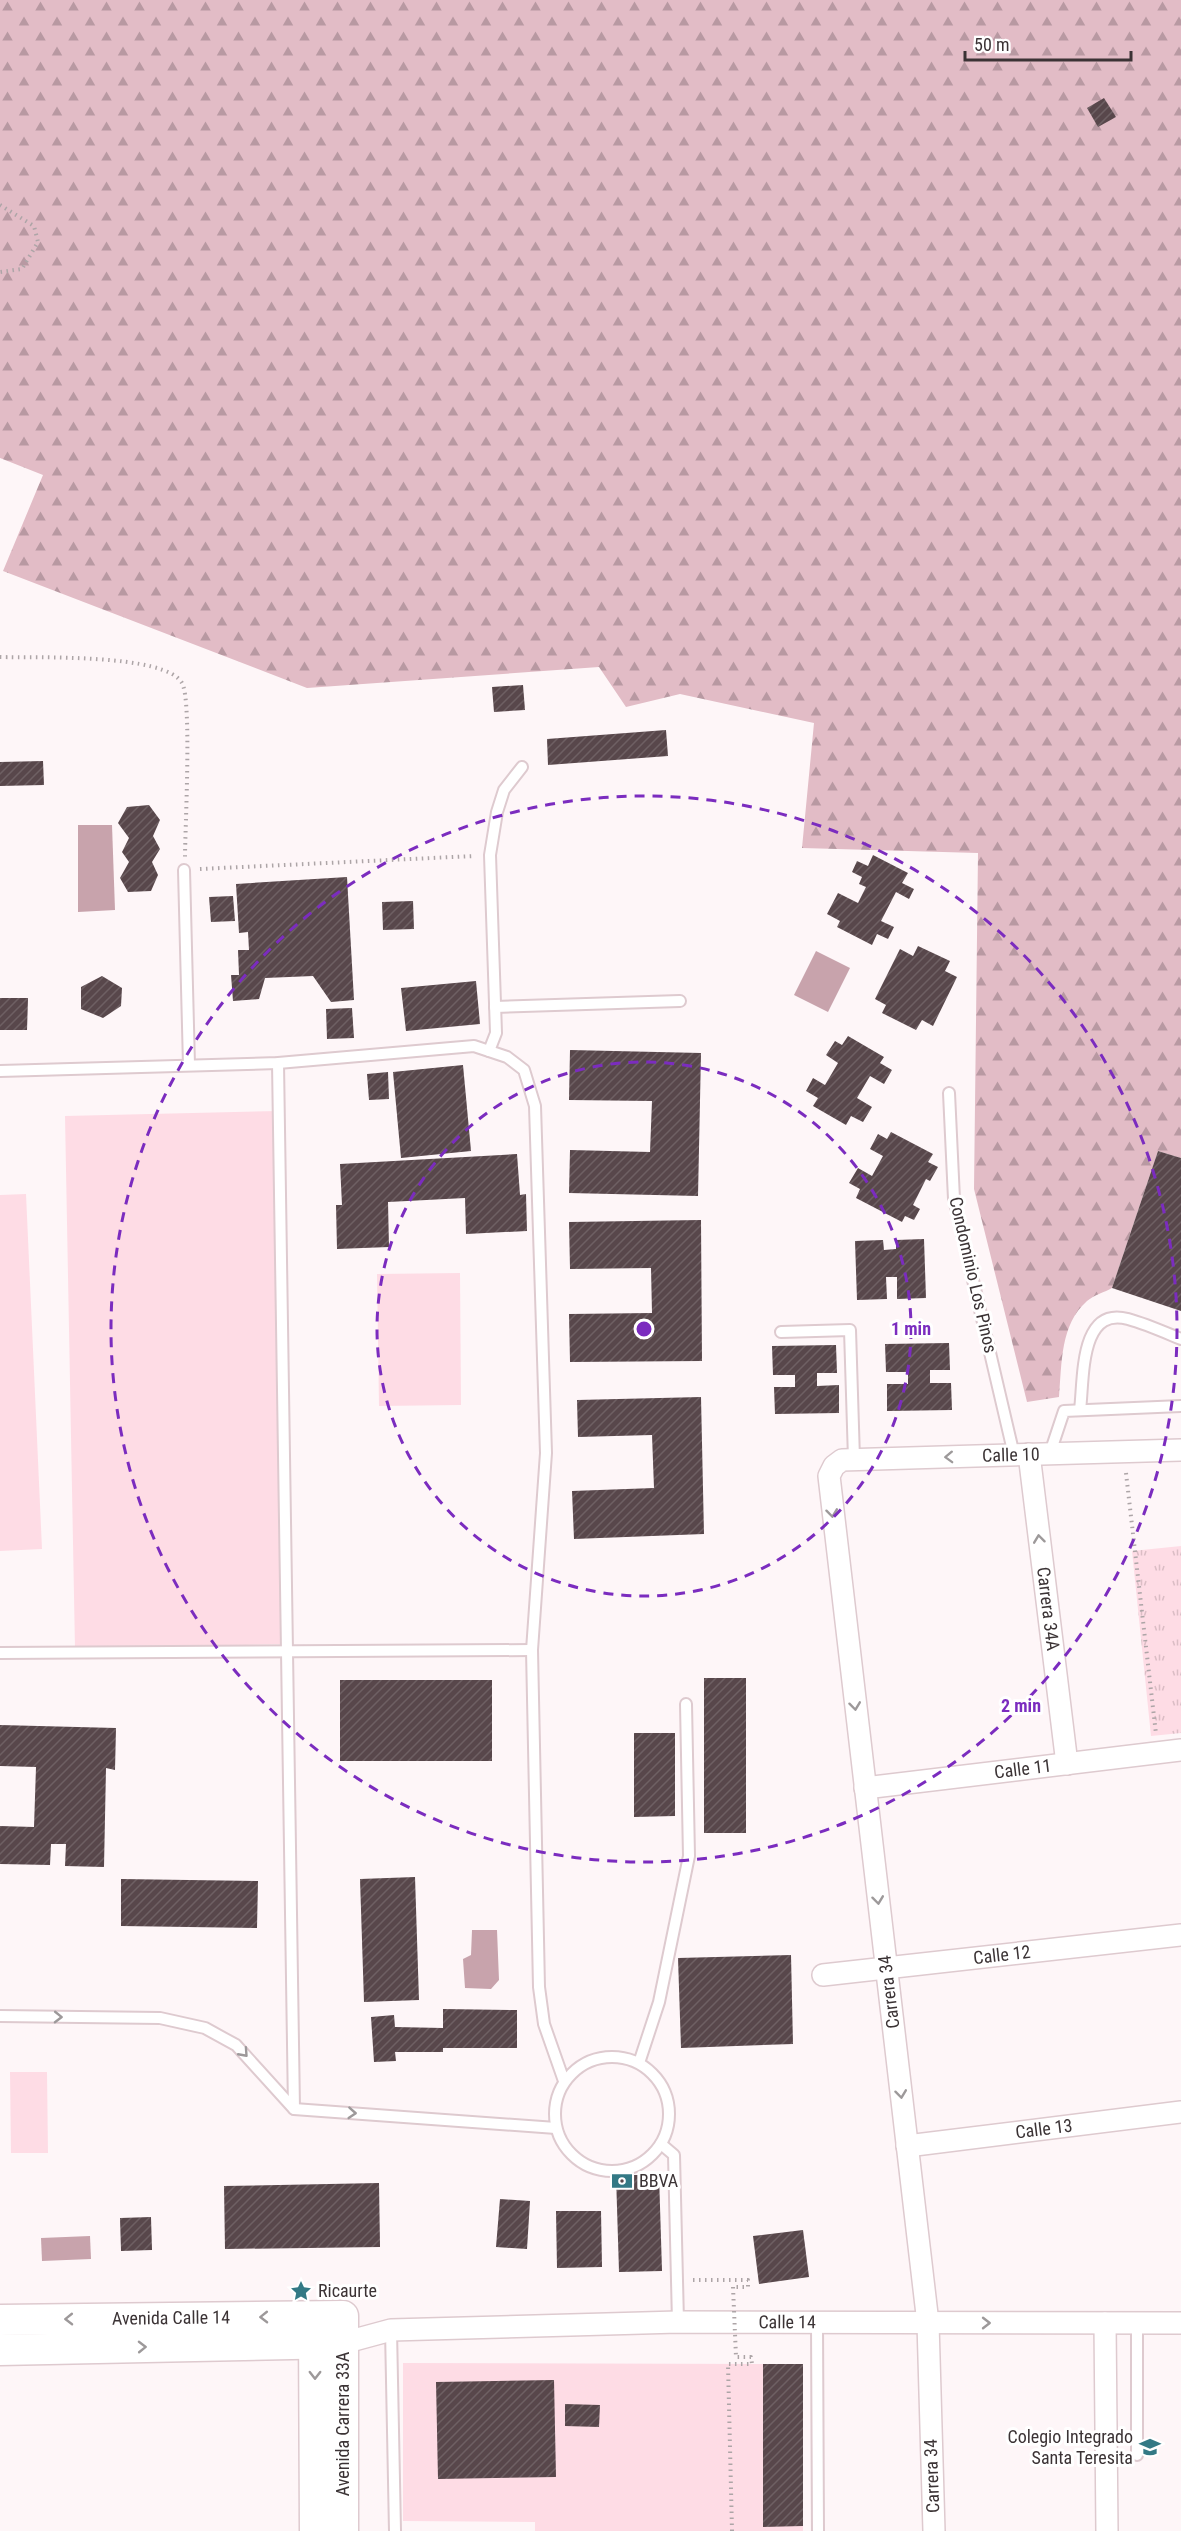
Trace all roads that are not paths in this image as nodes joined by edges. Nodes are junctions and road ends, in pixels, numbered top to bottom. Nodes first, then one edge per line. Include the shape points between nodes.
1 (522, 767) dead end
2 (184, 870) road end
3 (680, 1001) dead end
4 (495, 1007) junction
5 (489, 1051) junction
6 (278, 1063) junction
7 (189, 1065) junction
8 (0, 1071) edge
9 (949, 1093) dead end
10 (781, 1332) dead end
11 (1181, 1339) edge
12 (1181, 1405) edge
13 (1080, 1410) junction
14 (1181, 1450) edge
15 (1021, 1454) junction
16 (1050, 1454) junction
17 (848, 1459) junction
18 (532, 1650) junction
19 (288, 1651) junction
20 (0, 1653) edge
21 (686, 1704) dead end
22 (1181, 1750) edge
23 (1067, 1764) junction
24 (865, 1788) junction
25 (1181, 1935) edge
26 (886, 1968) junction
27 (824, 1975) dead end
28 (0, 2016) edge
29 (639, 2063) junction
30 (564, 2081) junction
31 (294, 2109) junction
32 (1181, 2112) edge
33 (556, 2128) junction
34 (661, 2144) junction
35 (907, 2146) junction
36 (0, 2320) edge
37 (678, 2322) junction
38 (817, 2323) junction
39 (928, 2323) junction
40 (1105, 2323) junction
41 (1137, 2323) junction
42 (1181, 2323) edge
43 (329, 2330) junction
44 (392, 2330) junction
45 (0, 2350) edge
46 (1137, 2455) dead end
47 (315, 2531) edge
48 (343, 2531) edge
49 (395, 2531) edge
50 (818, 2531) edge
51 (934, 2531) edge
52 (1107, 2531) edge

1 - 4 lane via 504,790 490,855
2 - 7 lane
3 - 4 lane
4 - 5 lane via 496,1033
5 - 6 lane via 474,1046
5 - 18 lane via 507,1057 524,1071 535,1106 546,1453
6 - 7 lane
6 - 19 lane
7 - 8 lane
9 - 15 lane, Condominio Los Pinos via 954,1199
10 - 17 lane via 850,1330
11 - 13 lane via 1126,1318 1108,1318 1097,1325 1088,1338
12 - 13 lane
13 - 16 lane via 1064,1411
14 - 16 street, Calle 10
15 - 16 street, Calle 10
15 -> 17 street, Calle 10
23 -> 15 street, Carrera 34A
17 -> 24 street, Carrera 34 via 834,1466 829,1476 829,1492
18 - 19 lane
18 - 30 lane via 539,1988 544,2024
19 - 20 lane
19 - 31 lane
21 - 29 lane via 689,1856 659,2002
22 - 23 street, Calle 11
23 - 24 street, Calle 11
24 -> 26 street, Carrera 34
25 - 26 street, Calle 12
26 - 27 street, Calle 12
26 -> 35 street, Carrera 34
28 -> 31 lane via 160,2018 205,2028 236,2045
29 - 30 lane via 606,2057 575,2069
29 - 34 lane via 654,2074 669,2108 668,2127
30 - 33 lane via 555,2104
31 -> 33 lane
32 - 35 street, Calle 13
33 - 34 lane via 573,2156 603,2170 636,2166
34 - 37 lane via 674,2155
35 - 39 street, Carrera 34
43 -> 36 main road, Avenida Calle 14
37 - 38 street, Calle 14
37 - 44 street, Calle 14
38 - 39 street, Calle 14
38 - 50 lane
39 -> 40 street, Calle 14
39 - 51 street, Carrera 34
40 - 41 street, Calle 14
40 - 52 street
41 - 42 street, Calle 14
41 - 46 lane
43 - 44 street, Calle 14
45 -> 43 main road, Avenida Calle 14
43 -> 47 main road, Avenida Carrera 33A
43 - 48 main road, Avenida Carrera 33A
44 - 49 lane

